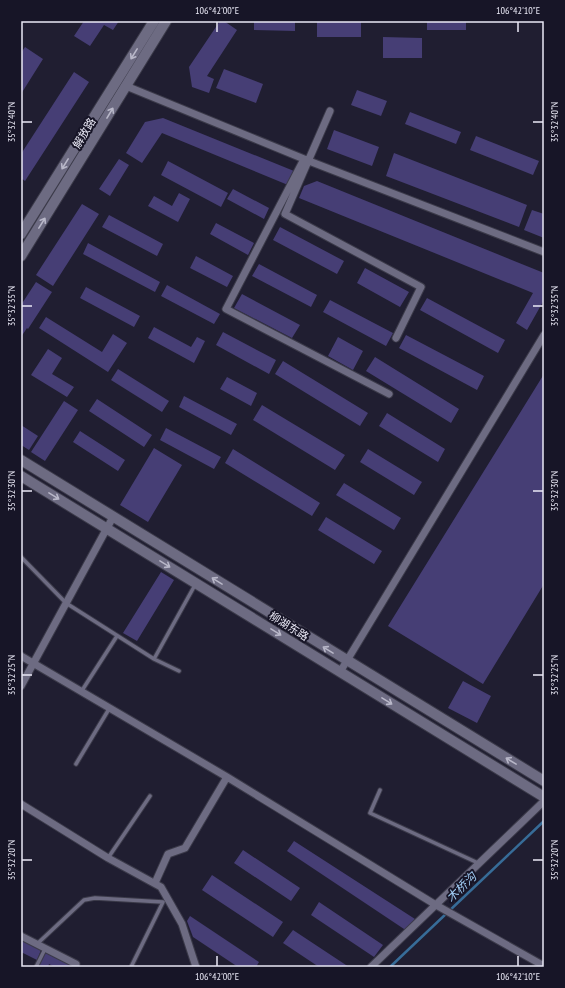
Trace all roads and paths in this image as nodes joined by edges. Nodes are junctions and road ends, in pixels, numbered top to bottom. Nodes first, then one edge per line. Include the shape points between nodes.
1 (154, 21) edge
2 (166, 21) edge
3 (126, 86) junction
4 (330, 111) dead end
5 (307, 160) junction
6 (21, 234) edge
7 (544, 252) edge
8 (21, 256) edge
9 (544, 335) edge
10 (396, 338) dead end
11 (389, 394) dead end
12 (21, 460) edge
13 (21, 476) edge
14 (113, 517) junction
15 (106, 528) junction
16 (21, 557) edge
17 (196, 584) junction
18 (66, 603) junction
19 (117, 636) junction
20 (21, 656) edge
21 (154, 659) junction
22 (346, 661) junction
23 (33, 664) junction
24 (179, 671) dead end
25 (340, 672) junction
26 (21, 686) edge
27 (81, 692) junction
28 (109, 709) junction
29 (76, 764) dead end
30 (226, 777) junction
31 (544, 781) edge
32 (380, 790) dead end
33 (150, 796) dead end
34 (544, 797) edge
35 (544, 801) edge
36 (21, 804) edge
37 (108, 858) junction
38 (479, 864) junction
39 (155, 883) junction
40 (164, 899) junction
41 (440, 907) junction
42 (21, 936) edge
43 (37, 944) junction
44 (45, 948) junction
45 (76, 964) dead end
46 (544, 966) edge
47 (36, 967) edge
48 (132, 967) edge
49 (196, 967) edge
50 (371, 967) edge

1 -> 6 main road, 解放路
2 - 3 main road, 解放路
3 - 5 street
8 -> 3 main road, 解放路
4 - 5 street
5 - 7 street
5 - 10 street via 285,214 421,288
5 - 11 street via 226,309
9 - 22 street
12 - 14 main road, 柳湖东路
13 -> 15 main road, 柳湖东路
14 - 15 street
22 -> 14 main road, 柳湖东路
15 -> 17 main road, 柳湖东路
15 - 18 street
16 - 18 lane
17 - 21 lane
17 -> 25 main road, 柳湖东路
18 - 19 lane
18 - 23 street
19 - 21 lane
19 - 27 lane
20 - 23 street
21 - 24 lane
22 - 25 street
31 -> 22 main road, 柳湖东路
23 - 26 street
23 - 27 street
25 -> 34 main road, 柳湖东路
27 - 28 street
28 - 29 lane
28 - 30 street
30 - 39 street via 185,848 168,854
30 - 41 street
32 - 38 lane via 370,812
33 - 37 lane
35 - 38 street
36 - 37 street
37 - 39 street
38 - 41 street
39 - 40 street via 161,887
40 - 43 lane via 84,900
40 - 48 lane
40 - 49 street via 182,924
41 - 46 street
41 - 50 street
42 - 43 street
43 - 44 street
44 - 45 street
44 - 47 lane

